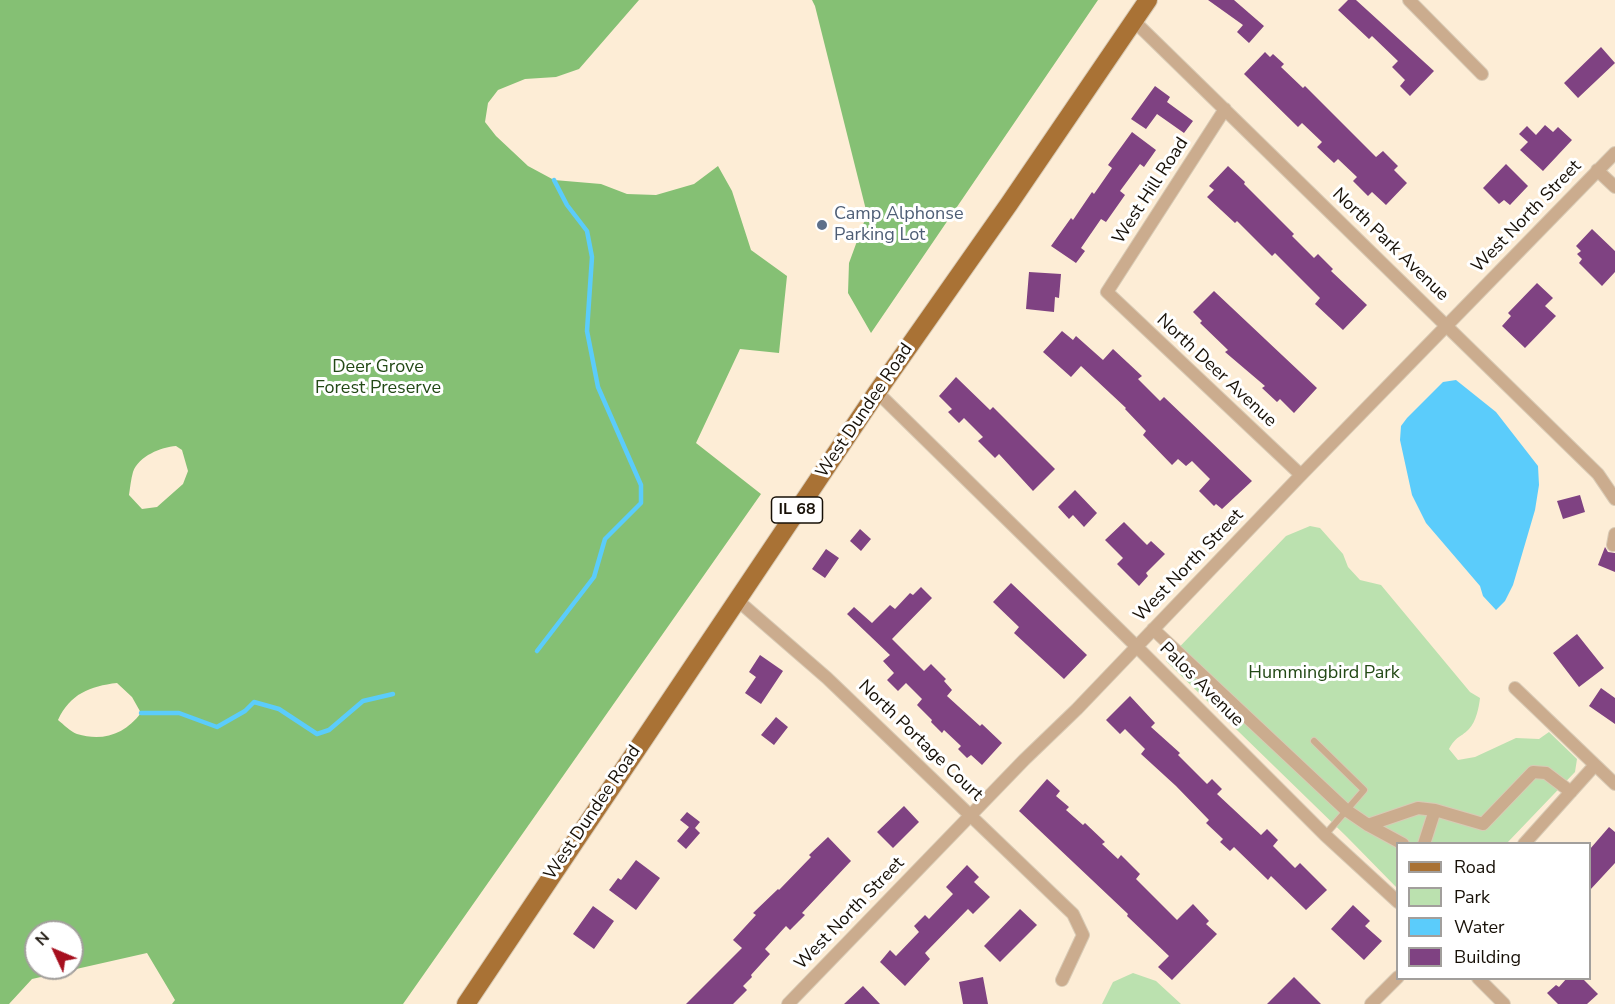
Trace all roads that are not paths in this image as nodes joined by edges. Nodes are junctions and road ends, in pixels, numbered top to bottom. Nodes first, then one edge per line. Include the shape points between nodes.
1 (1148, 0) edge
2 (1408, 0) edge
3 (1134, 21) junction
4 (1482, 74) dead end
5 (1225, 109) junction
6 (1615, 153) edge
7 (1598, 170) junction
8 (1615, 187) edge
9 (1107, 292) joint
10 (1447, 326) junction
11 (877, 392) junction
12 (1301, 475) junction
13 (1615, 499) edge
14 (736, 599) junction
15 (1153, 629) junction
16 (1137, 646) junction
17 (1515, 688) dead end
18 (1314, 741) dead end
19 (1595, 765) junction
20 (1615, 784) edge
21 (1571, 792) junction
22 (1346, 810) junction
23 (1435, 810) junction
24 (971, 815) junction
25 (1368, 825) junction
26 (1325, 835) junction
27 (1401, 842) edge
28 (1424, 842) edge
29 (1525, 842) edge
30 (1396, 900) edge
31 (1396, 978) edge
32 (1062, 980) dead end
33 (1480, 980) edge
34 (466, 1004) edge
35 (788, 1004) edge
36 (1371, 1004) edge
37 (1504, 1004) edge

1 - 3 main road, West Dundee Road / IL 68
2 - 4 street
3 - 5 street, North Park Avenue
3 - 11 main road, West Dundee Road / IL 68
5 - 9 street, West Hill Road
5 - 10 street, North Park Avenue
6 - 7 street, West North Street
7 - 8 street
7 - 10 street, West North Street
9 - 12 street, North Deer Avenue
10 - 12 street, West North Street
10 - 13 street, North Park Avenue via 1598,474
11 - 14 main road, West Dundee Road / IL 68
11 - 16 street, Palos Avenue
12 - 15 street, West North Street
14 - 24 street, North Portage Court via 827,678
14 - 34 main road, West Dundee Road / IL 68
15 - 16 street, West North Street
15 - 22 street
16 - 24 street, West North Street
16 - 26 street, Palos Avenue
17 - 19 street
18 - 22 lane via 1364,790
19 - 20 street
19 - 21 street
21 - 23 street via 1546,772 1533,772 1483,824
21 - 29 street
22 - 25 street
22 - 26 lane
23 - 25 street via 1418,808
23 - 28 street
24 - 32 street, North Portage Court via 1073,914 1083,935
24 - 35 street, West North Street
25 - 27 street
26 - 30 street, Palos Avenue
31 - 36 street
33 - 37 street

